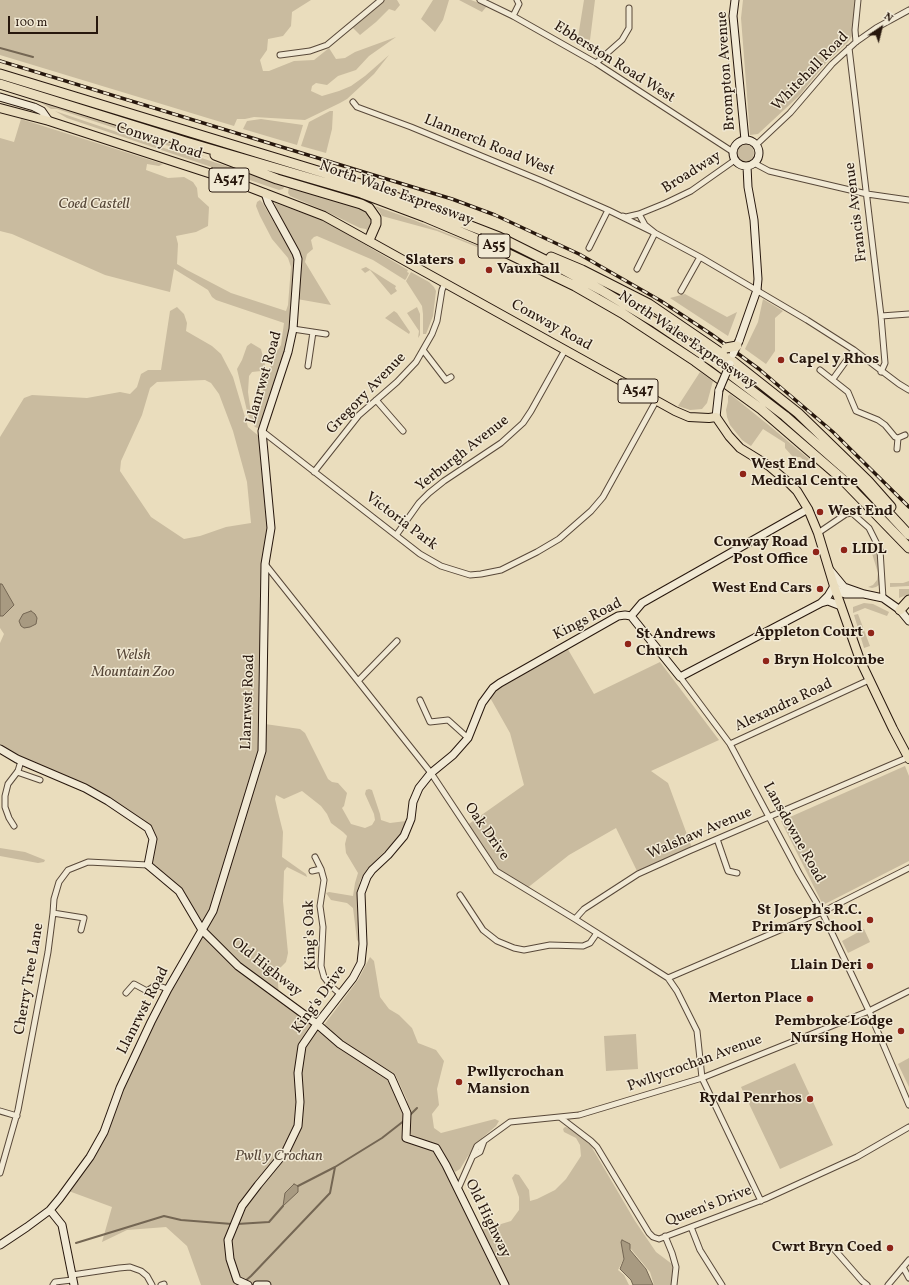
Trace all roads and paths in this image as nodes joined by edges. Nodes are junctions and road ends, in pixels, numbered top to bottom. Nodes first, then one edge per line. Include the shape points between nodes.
1 (381, 0) edge
2 (480, 0) edge
3 (517, 0) edge
4 (735, 0) edge
5 (858, 0) edge
6 (629, 8) dead end
7 (909, 10) edge
8 (513, 16) junction
9 (856, 42) junction
10 (849, 48) junction
11 (280, 55) dead end
12 (596, 63) junction
13 (0, 74) edge
14 (0, 84) edge
15 (0, 97) edge
16 (353, 102) dead end
17 (0, 108) edge
18 (49, 121) junction
19 (745, 140) junction
20 (186, 142) junction
21 (756, 145) junction
22 (732, 152) junction
23 (734, 160) junction
24 (754, 163) junction
25 (747, 166) junction
26 (266, 193) junction
27 (867, 194) junction
28 (909, 200) edge
29 (608, 210) junction
30 (617, 214) junction
31 (639, 214) junction
32 (655, 233) junction
33 (499, 237) junction
34 (368, 240) junction
35 (589, 248) dead end
36 (700, 257) junction
37 (637, 269) dead end
38 (445, 283) junction
39 (756, 290) junction
40 (681, 291) dead end
41 (909, 314) edge
42 (881, 316) junction
43 (293, 328) junction
44 (313, 332) junction
45 (326, 334) dead end
46 (424, 350) junction
47 (565, 350) junction
48 (854, 350) junction
49 (733, 352) junction
50 (308, 366) dead end
51 (820, 370) dead end
52 (881, 372) junction
53 (451, 377) dead end
54 (833, 379) junction
55 (909, 390) edge
56 (376, 400) junction
57 (656, 401) junction
58 (716, 417) junction
59 (262, 431) junction
60 (403, 431) dead end
61 (905, 435) dead end
62 (898, 438) junction
63 (897, 449) dead end
64 (314, 472) junction
65 (808, 509) junction
66 (909, 528) edge
67 (818, 533) junction
68 (397, 534) junction
69 (909, 535) edge
70 (909, 548) edge
71 (265, 564) junction
72 (829, 569) junction
73 (834, 586) junction
74 (864, 594) junction
75 (883, 598) junction
76 (909, 600) edge
77 (821, 603) junction
78 (841, 606) junction
79 (900, 610) junction
80 (631, 616) junction
81 (909, 621) edge
82 (397, 641) dead end
83 (680, 677) junction
84 (869, 680) junction
85 (358, 681) junction
86 (420, 700) dead end
87 (468, 738) junction
88 (730, 744) junction
89 (0, 749) edge
90 (909, 758) edge
91 (21, 760) junction
92 (17, 772) junction
93 (431, 773) junction
94 (40, 780) dead end
95 (769, 817) junction
96 (14, 826) dead end
97 (717, 840) junction
98 (315, 857) dead end
99 (148, 865) junction
100 (909, 868) edge
101 (321, 869) junction
102 (312, 871) dead end
103 (737, 873) dead end
104 (460, 895) dead end
105 (822, 912) junction
106 (54, 913) junction
107 (575, 919) junction
108 (81, 930) dead end
109 (202, 930) junction
110 (597, 933) junction
111 (668, 978) junction
112 (168, 989) junction
113 (909, 991) edge
114 (126, 994) dead end
115 (340, 994) junction
116 (869, 1010) junction
117 (317, 1024) junction
118 (702, 1078) junction
119 (909, 1105) edge
120 (0, 1111) edge
121 (17, 1116) junction
122 (561, 1118) junction
123 (909, 1127) edge
124 (0, 1173) edge
125 (458, 1189) junction
126 (761, 1201) junction
127 (50, 1210) junction
128 (691, 1227) junction
129 (665, 1236) junction
130 (0, 1246) edge
131 (834, 1249) dead end
132 (909, 1260) edge
133 (903, 1267) junction
134 (909, 1278) edge
135 (73, 1280) edge
136 (242, 1283) edge
137 (53, 1285) edge
138 (152, 1285) edge
139 (257, 1285) edge
140 (267, 1285) edge
141 (506, 1285) edge
142 (674, 1285) edge
143 (722, 1285) edge
144 (867, 1285) edge
145 (888, 1285) edge

1 - 11 street via 327,45 310,51
2 - 8 street, Ebberston Road West
3 - 8 street via 519,4
4 - 19 main road, Brompton Avenue via 733,16
5 - 9 street
6 - 12 street via 629,28 622,40
7 - 9 street, Whitehall Road
8 - 12 street, Ebberston Road West
9 - 10 street, Whitehall Road
10 - 21 street, Whitehall Road via 790,113
10 - 27 street, Francis Avenue
12 - 22 street, Ebberston Road West
13 - 33 highway, North Wales Expressway / A55 via 367,186
14 - 20 highway, North Wales Expressway / A55
15 - 18 main road via 34,107 42,111
16 - 29 street, Llannerch Road West via 357,107 424,132
17 - 18 main road, Conway Road / A547
18 - 26 main road, Conway Road / A547
19 - 21 main road
19 - 22 main road via 737,143
20 - 34 highway via 277,179 369,208 376,218 376,224
20 - 70 highway, North Wales Expressway / A55 via 361,193 418,214 484,242 575,286 622,313 695,361 761,409 841,478
21 - 24 main road via 759,155
22 - 23 main road
23 - 25 main road via 739,165
23 - 31 street, Broadway via 691,191
24 - 25 main road
24 - 27 street via 769,171
25 - 39 main road via 756,244
26 - 34 main road, Conway Road / A547 via 324,216
26 - 43 main road, Llanrwst Road via 268,202 297,256
27 - 28 street
27 - 42 street, Francis Avenue
29 - 30 street, Llannerch Road West
29 - 35 street
30 - 31 street, Llannerch Road West via 626,217
30 - 32 street, Llannerch Road West
31 - 32 street, Llannerch Road West via 645,225
32 - 36 street, Llannerch Road West
32 - 37 street
33 - 49 highway via 588,273 649,304 708,343
33 - 69 highway, North Wales Expressway / A55 via 601,290 714,362 791,421 860,482
34 - 38 main road, Conway Road / A547
36 - 39 street, Llannerch Road West
36 - 40 street
38 - 46 street, Gregory Avenue via 437,321
38 - 47 main road, Conway Road / A547
39 - 48 street, Llannerch Road West
39 - 49 main road
41 - 42 street
42 - 52 street, Francis Avenue via 885,363
43 - 44 street
43 - 59 main road, Llanrwst Road via 288,352
44 - 45 street
44 - 50 street
46 - 53 street via 446,380
46 - 56 street, Gregory Avenue via 408,371
47 - 57 main road, Conway Road / A547
47 - 68 street, Yerburgh Avenue via 532,411 522,423 501,443 429,493
48 - 52 street, Llannerch Road West
48 - 54 street
49 - 58 main road, bridge via 719,390
49 - 66 highway via 868,480
51 - 54 street
52 - 55 street, Llannerch Road West
54 - 62 street via 848,392 856,411 878,420
56 - 60 street
56 - 64 street, Gregory Avenue via 354,420
57 - 58 main road, Conway Road / A547 via 689,416
57 - 68 street, Victoria Park via 603,496 591,511 559,539 519,561 501,570 470,575 441,566 420,554
58 - 65 main road via 740,448 769,466 789,483
59 - 64 street, Victoria Park
59 - 71 main road, Llanrwst Road via 271,528
61 - 62 street
62 - 63 street
64 - 68 street, Victoria Park
65 - 67 main road
65 - 80 main road, Kings Road via 642,603
67 - 72 main road
67 - 75 street via 846,514 852,513 870,528 880,550
71 - 85 street, Oak Drive
71 - 109 main road, Llanrwst Road via 262,751 213,911
72 - 73 main road
72 - 74 main road via 844,587
73 - 74 main road via 845,594
73 - 77 main road
73 - 78 main road
74 - 75 main road
75 - 79 main road
76 - 79 highway
77 - 78 main road via 828,601
77 - 83 main road
78 - 84 main road
79 - 81 main road
80 - 83 main road, Lansdowne Road
80 - 87 main road, Kings Road via 618,616 500,683 490,691 482,703
82 - 85 street
83 - 88 street, Lansdowne Road
84 - 88 street, Alexandra Road
84 - 90 main road
85 - 93 street, Oak Drive
86 - 87 street via 430,722 448,720
87 - 93 main road, Kings Road via 453,755
88 - 95 street, Lansdowne Road
89 - 91 main road
90 - 95 street, Walshaw Avenue
91 - 92 street
91 - 99 main road via 85,788 148,828 153,839
92 - 94 street
92 - 96 street via 8,784 5,796 5,807
93 - 107 street, Oak Drive via 496,871
93 - 115 main road, King's Drive via 415,795 411,819 404,836 372,870 363,885 360,893 362,958 357,971
95 - 97 street, Walshaw Avenue
95 - 105 street, Lansdowne Road
97 - 103 street via 728,871
97 - 107 street, Walshaw Avenue via 638,874 584,909
98 - 101 street, King's Oak
99 - 106 street, Cherry Tree Lane via 88,862 68,870 59,882 54,899
99 - 109 main road, Old Highway via 179,891
100 - 105 street
101 - 102 street
101 - 115 street, King's Oak via 324,884 320,906 323,927 321,966 324,977
104 - 110 street via 483,930 497,941 514,948 524,950 550,945 583,946 590,943
105 - 111 street
105 - 116 street, Lansdowne Road
106 - 108 street via 84,918
106 - 121 street, Cherry Tree Lane
107 - 110 street, Oak Drive
109 - 112 main road, Llanrwst Road
109 - 117 main road, Old Highway via 238,966
110 - 111 street, Oak Drive
111 - 118 street, Oak Drive via 697,1031
112 - 114 street via 156,985 148,991 134,984
112 - 127 main road, Llanrwst Road via 127,1074 101,1138
113 - 116 street, Pwllycrochan Avenue
115 - 117 main road, King's Drive
116 - 118 street, Pwllycrochan Avenue
116 - 119 street, Lansdowne Road
117 - 125 main road, Old Highway via 340,1044 391,1077 407,1113 406,1138 436,1148
117 - 136 main road, King's Drive via 302,1046 298,1073 298,1126 286,1151 242,1206 228,1240 230,1259
118 - 122 street, Pwllycrochan Avenue via 579,1115
118 - 126 street, Oak Drive
120 - 121 street
121 - 124 street, Cherry Tree Lane
122 - 125 street, Pwllycrochan Avenue via 510,1122 485,1140 480,1152 472,1157
122 - 129 street, Queen's Drive via 597,1147 649,1233 659,1239
123 - 126 street, Queen's Drive via 858,1157
125 - 141 main road, Old Highway
126 - 128 street, Queen's Drive
127 - 130 main road, Llanrwst Road
127 - 135 main road via 62,1225
128 - 129 street, Queen's Drive
128 - 143 street via 700,1250
129 - 142 street via 676,1267
131 - 144 street
132 - 133 street
133 - 134 street
133 - 145 street
135 - 137 street via 55,1282
135 - 138 street via 119,1268 130,1268 144,1273
139 - 140 main road

